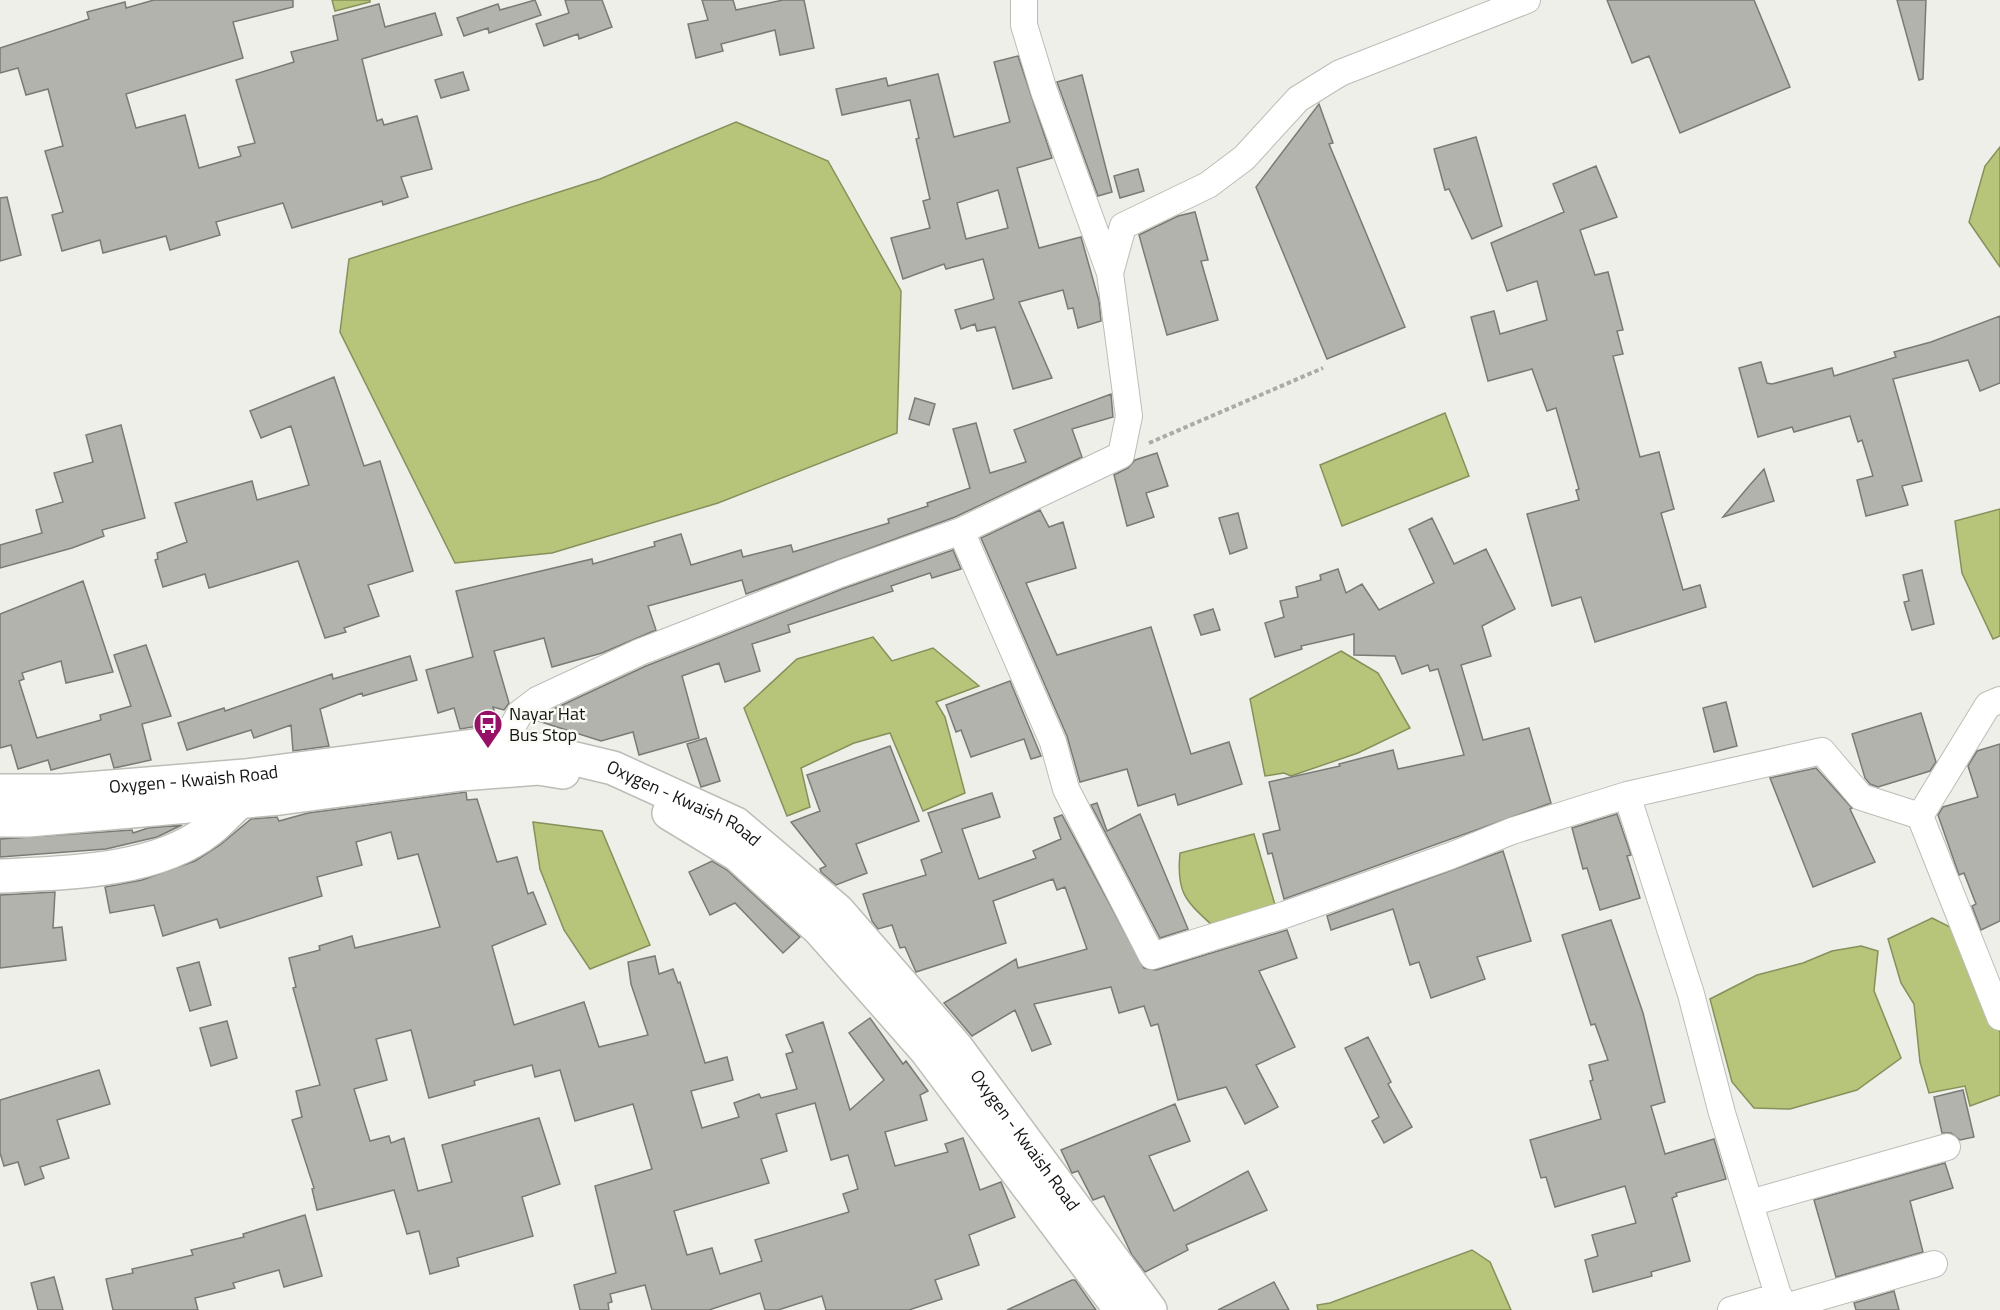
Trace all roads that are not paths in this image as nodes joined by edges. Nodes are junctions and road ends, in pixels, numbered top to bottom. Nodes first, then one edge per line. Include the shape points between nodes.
1 (1024, 0) edge
2 (1527, 0) edge
3 (1110, 273) junction
4 (961, 531) junction
5 (2000, 700) edge
6 (504, 742) junction
7 (242, 789) junction
8 (0, 791) edge
9 (1627, 795) junction
10 (1920, 816) junction
11 (0, 820) edge
12 (0, 876) edge
13 (2000, 1017) edge
14 (1947, 1147) dead end
15 (1750, 1203) junction
16 (1934, 1264) dead end
17 (1779, 1296) junction
18 (1120, 1310) edge
19 (1150, 1310) edge
20 (1731, 1310) edge

1 - 3 street via 1024,25 1044,91
2 - 3 street via 1340,73 1298,99 1226,172 1208,185 1123,226
3 - 4 street via 1129,416 1121,455
4 - 6 street via 640,651 537,700 520,713
4 - 9 street via 1053,742 1066,789 1152,956 1284,915 1512,831
5 - 10 street via 1988,705
6 - 7 main road, Oxygen - Kwaish Road
6 - 19 main road, Oxygen - Kwaish Road via 614,768 736,824 838,911 956,1047
7 - 8 main road, Oxygen - Kwaish Road
7 - 11 main road, Oxygen - Kwaish Road via 28,820
7 - 12 main road via 208,831 165,854 89,871
7 - 18 main road, Oxygen - Kwaish Road via 538,768 588,776 653,803 738,855 820,930 926,1050
9 - 10 street via 1821,751 1861,796
9 - 15 street via 1691,994
10 - 13 street
14 - 15 street
15 - 17 street
16 - 17 street via 1782,1308
17 - 20 street

